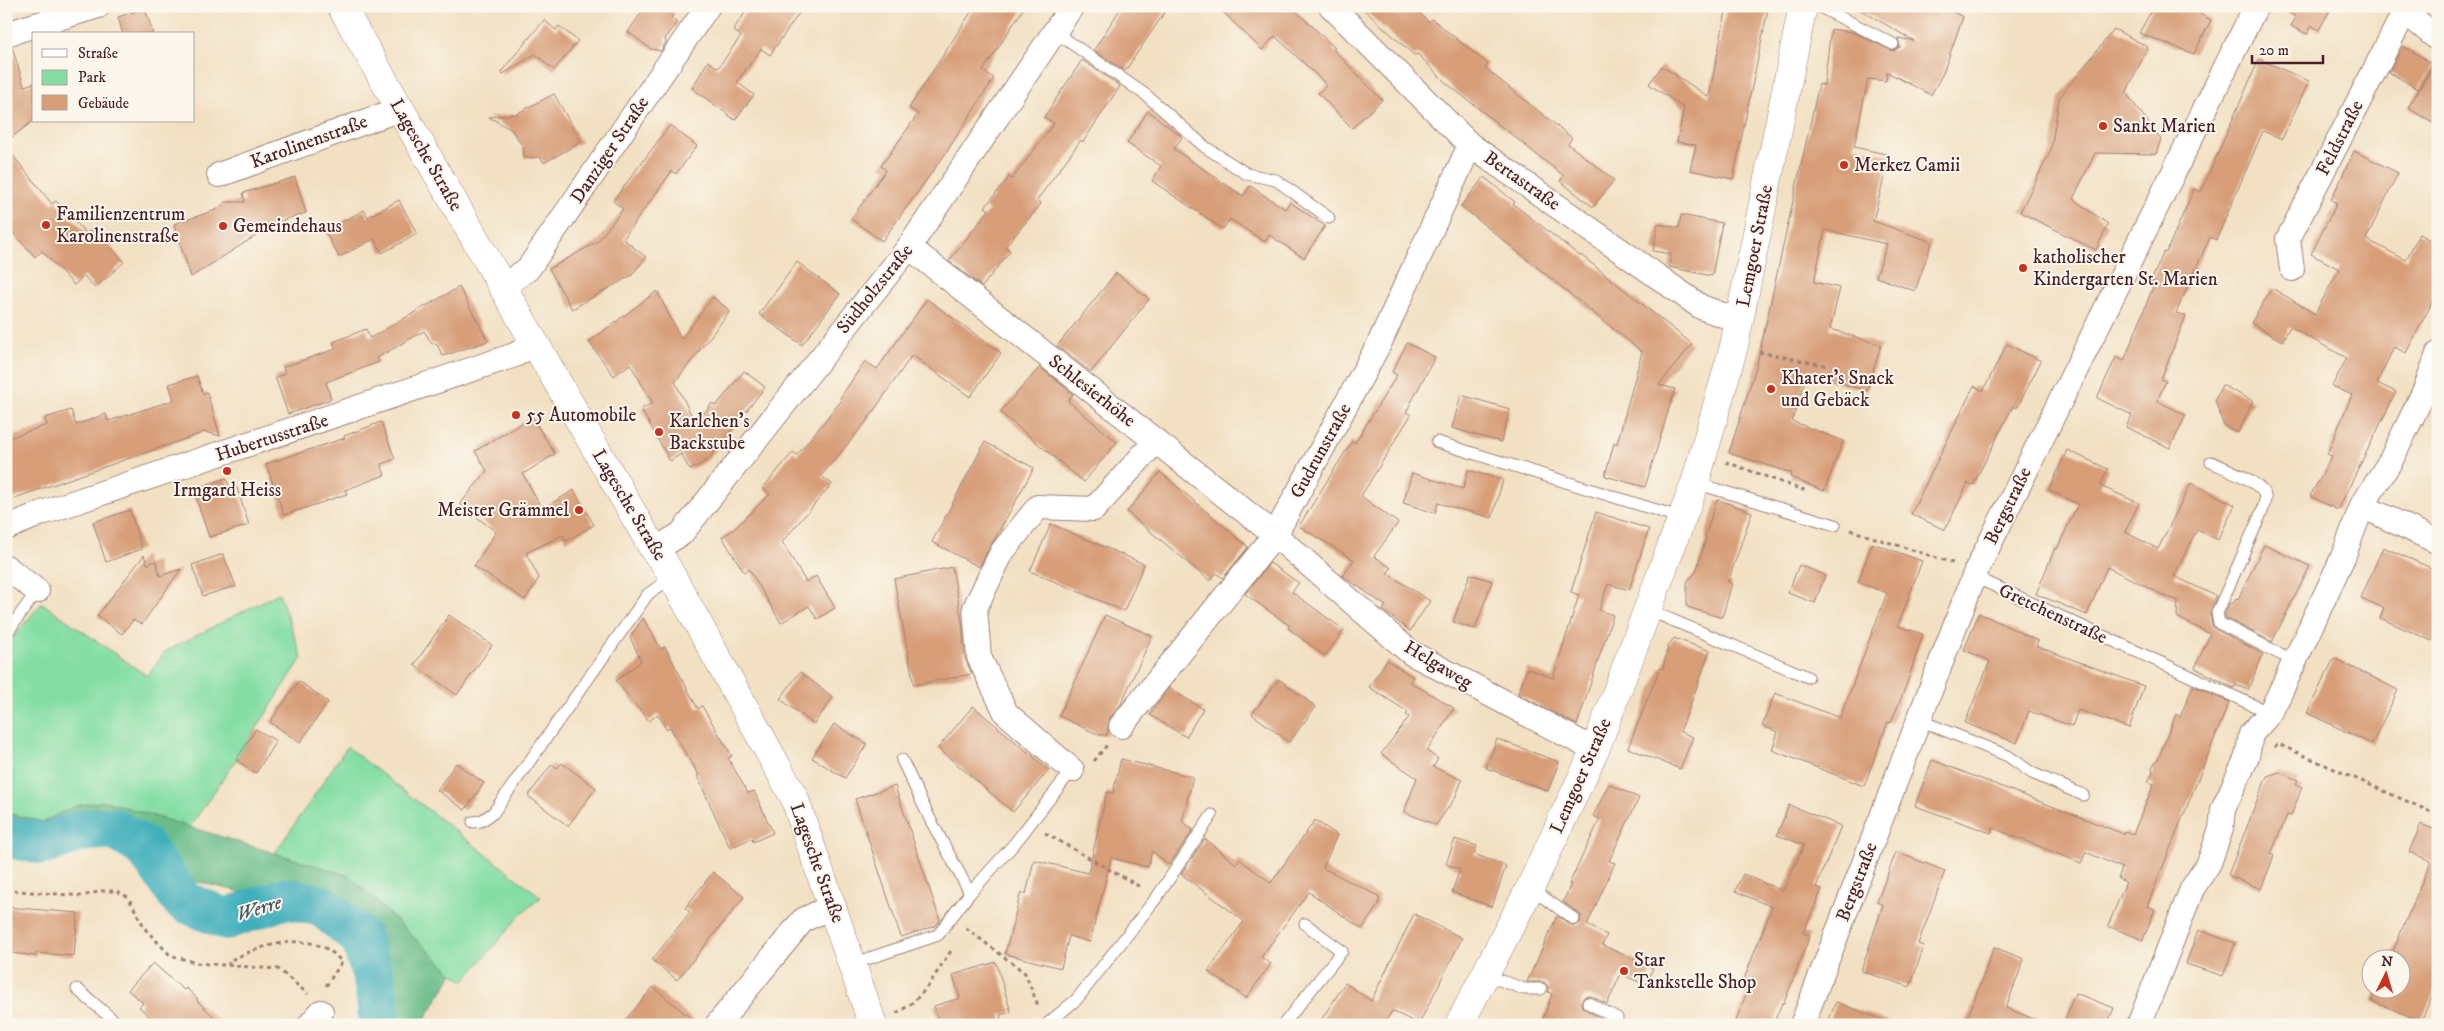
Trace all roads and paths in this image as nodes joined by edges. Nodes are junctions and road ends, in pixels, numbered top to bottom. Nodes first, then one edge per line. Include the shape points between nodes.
1 (98, 6) edge
2 (340, 6) edge
3 (708, 6) edge
4 (1072, 6) edge
5 (1330, 6) edge
6 (1803, 6) edge
7 (1818, 6) edge
8 (2256, 6) edge
9 (2403, 8) edge
10 (1055, 32) junction
11 (6, 34) edge
12 (2438, 39) edge
13 (1893, 44) dead end
14 (400, 109) junction
15 (1470, 145) junction
16 (219, 175) dead end
17 (1329, 218) dead end
18 (909, 247) junction
19 (2292, 269) dead end
20 (503, 286) junction
21 (1737, 334) junction
22 (535, 343) junction
23 (2438, 354) edge
24 (1828, 366) dead end
25 (1156, 441) junction
26 (1436, 442) dead end
27 (1704, 455) junction
28 (2211, 462) dead end
29 (1695, 483) junction
30 (1805, 483) dead end
31 (2362, 506) junction
32 (1682, 518) junction
33 (1835, 525) joint
34 (6, 528) edge
35 (1275, 535) junction
36 (2438, 542) edge
37 (654, 550) junction
38 (6, 567) edge
39 (1976, 571) junction
40 (672, 576) junction
41 (37, 591) joint
42 (1648, 610) junction
43 (6, 634) edge
44 (2294, 661) junction
45 (1808, 677) dead end
46 (2270, 713) junction
47 (1919, 720) junction
48 (1121, 726) dead end
49 (1595, 750) junction
50 (2247, 757) junction
51 (902, 760) dead end
52 (1072, 770) joint
53 (2083, 795) dead end
54 (1212, 815) dead end
55 (2438, 815) edge
56 (473, 822) dead end
57 (1040, 830) dead end
58 (1530, 888) junction
59 (6, 890) edge
60 (970, 893) junction
61 (1157, 897) junction
62 (833, 906) junction
63 (1574, 919) dead end
64 (1304, 924) dead end
65 (966, 928) dead end
66 (852, 964) junction
67 (228, 966) junction
68 (1486, 974) junction
69 (932, 977) dead end
70 (77, 989) dead end
71 (1541, 989) dead end
72 (1588, 1003) dead end
73 (912, 1005) dead end
74 (317, 1010) edge
75 (1046, 1024) edge
76 (119, 1025) edge
77 (717, 1025) edge
78 (873, 1025) edge
79 (1283, 1025) edge
80 (1459, 1025) edge
81 (1614, 1025) edge
82 (1802, 1025) edge
83 (2139, 1025) edge

1 - 11 street
2 - 14 street, Lagesche Straße
3 - 20 street, Danziger Straße via 528,269
4 - 10 street, Südholzstraße
5 - 15 street, Bertastraße
6 - 21 street, Lemgoer Straße
7 - 13 lane
8 - 39 street, Bergstraße
9 - 12 street, Feldstraße
9 - 19 street, Feldstraße via 2288,239
10 - 17 lane via 1146,95 1205,147 1247,174 1276,180
10 - 18 street, Südholzstraße
14 - 16 street, Karolinenstraße
14 - 20 street, Lagesche Straße
15 - 21 street, Bertastraße
15 - 35 street, Gudrunstraße via 1379,344
18 - 25 street, Schlesierhöhe
18 - 37 street, Südholzstraße via 681,534
20 - 22 street, Lagesche Straße
21 - 24 path
21 - 27 street, Lemgoer Straße
22 - 34 street, Hubertusstraße via 516,355 42,513
22 - 37 street, Lagesche Straße
23 - 31 street via 2425,390 2391,460
25 - 35 street, Schlesierhöhe
25 - 52 street via 1094,509 1038,508 1002,552 974,608 979,657 1006,713
26 - 32 lane
27 - 29 street, Lemgoer Straße
27 - 30 path via 1803,490
28 - 44 lane via 2245,478 2265,497 2263,509 2217,613 2219,623
29 - 32 street, Lemgoer Straße
29 - 33 lane
31 - 36 street
31 - 44 street via 2344,557
32 - 42 street, Lemgoer Straße
33 - 39 path
35 - 48 street, Gudrunstraße
35 - 49 street, Helgaweg via 1411,653
37 - 40 street, Lagesche Straße
38 - 41 street
39 - 46 lane, Gretchenstraße via 1986,582
39 - 47 street, Bergstraße
40 - 56 lane via 648,594 493,813
40 - 62 street, Lagesche Straße via 794,797
41 - 43 lane
42 - 45 lane
42 - 49 street, Lemgoer Straße
44 - 46 street
46 - 50 street via 2251,734
47 - 53 lane via 2008,756 2032,773
47 - 82 street, Bergstraße
49 - 58 street, Lemgoer Straße
50 - 55 path via 2263,756 2278,744
50 - 83 street via 2223,809 2221,830 2208,863 2192,889
51 - 60 lane
52 - 60 lane via 1015,843
54 - 61 lane
57 - 61 path
58 - 63 lane
58 - 68 street, Lemgoer Straße
59 - 67 path via 82,896 117,891 128,897 146,930 170,954 197,963
60 - 66 lane via 938,934
61 - 75 lane via 1076,999
62 - 66 street, Lagesche Straße
62 - 77 street via 802,920
64 - 79 lane via 1342,951
65 - 75 path via 1025,973
66 - 78 street, Lagesche Straße
67 - 74 path via 278,969 316,1001
67 - 74 path via 229,961 270,945 306,943 328,949 342,962
68 - 71 lane via 1524,989
68 - 80 street, Lemgoer Straße
69 - 73 path
70 - 76 lane
72 - 81 lane via 1617,1018

